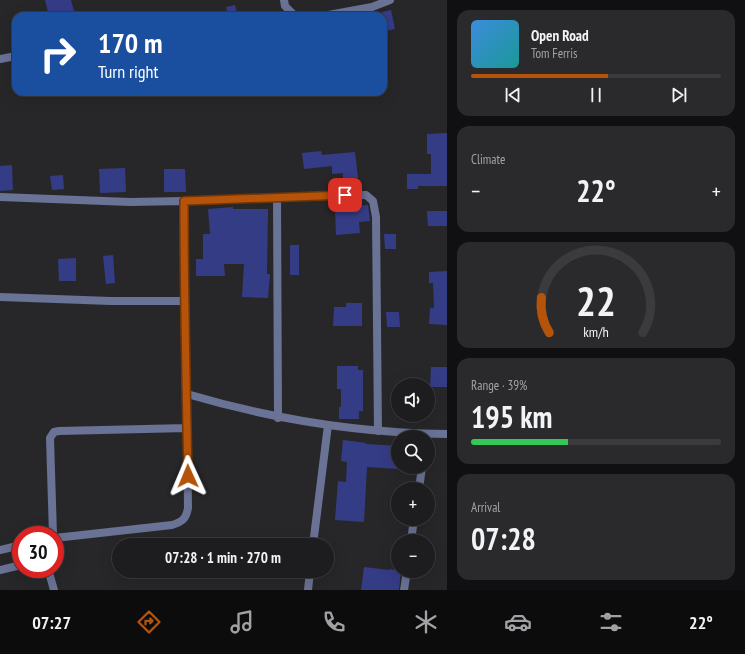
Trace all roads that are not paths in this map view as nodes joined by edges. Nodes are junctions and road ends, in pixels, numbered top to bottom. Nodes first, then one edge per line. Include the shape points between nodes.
1 (284, 0) edge
2 (390, 0) edge
3 (291, 12) edge
4 (345, 12) edge
5 (12, 57) edge
6 (0, 59) edge
7 (0, 197) edge
8 (277, 197) junction
9 (184, 201) junction
10 (0, 297) edge
11 (183, 301) junction
12 (187, 394) junction
13 (278, 418) junction
14 (328, 425) junction
15 (187, 428) junction
16 (378, 431) junction
17 (391, 432) edge
18 (447, 434) edge
19 (435, 435) edge
20 (53, 526) edge
21 (64, 537) edge
22 (314, 538) edge
23 (12, 548) edge
24 (0, 550) edge
25 (12, 567) edge
26 (0, 570) edge
27 (51, 578) edge
28 (309, 578) edge
29 (406, 578) edge
30 (54, 590) edge
31 (308, 590) edge
32 (404, 590) edge

1 - 3 street
2 - 4 street via 372,7
5 - 6 street
7 - 9 street via 130,202
8 - 9 street
8 - 13 street
8 - 16 street via 366,195 373,201 376,217
9 - 11 street
10 - 11 street
11 - 12 street
12 - 13 street
12 - 15 street
13 - 14 street
14 - 16 street
14 - 22 street
15 - 20 street via 59,431 51,435
15 - 21 street via 188,508 181,522
16 - 17 street
18 - 19 street
23 - 24 street
25 - 26 street
27 - 30 street
28 - 31 street
29 - 32 street

